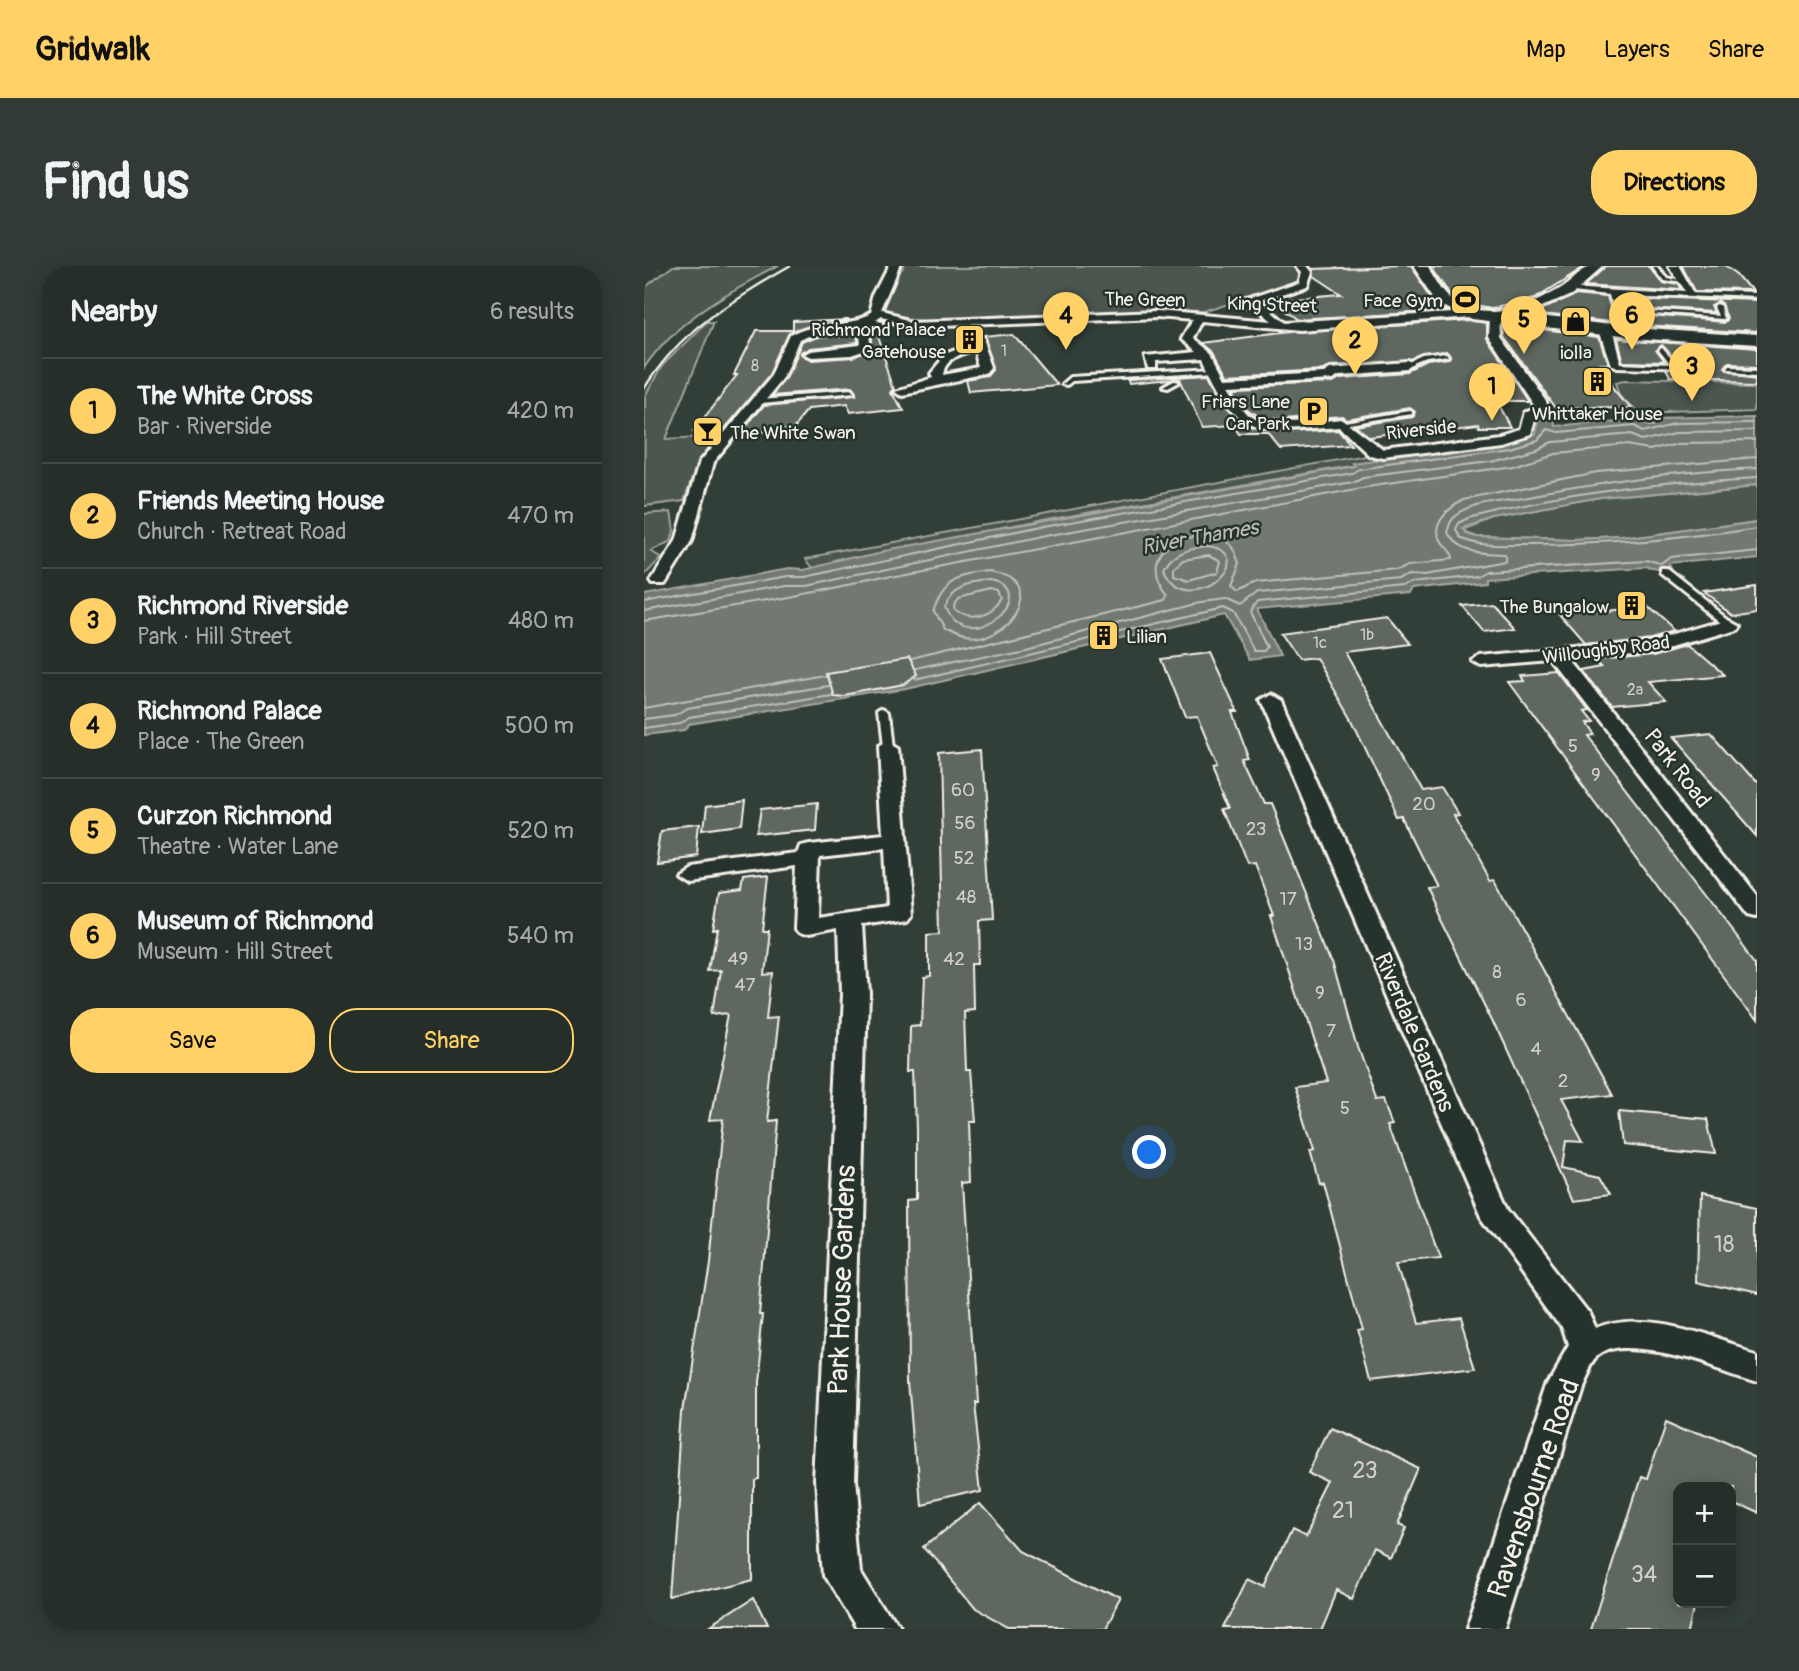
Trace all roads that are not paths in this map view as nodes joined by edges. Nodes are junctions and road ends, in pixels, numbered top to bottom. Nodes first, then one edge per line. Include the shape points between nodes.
1 (897, 266) edge
2 (1301, 266) edge
3 (1422, 266) edge
4 (1595, 266) edge
5 (1654, 266) edge
6 (1675, 266) edge
7 (1684, 281) junction
8 (1570, 289) junction
9 (1615, 292) junction
10 (1690, 296) junction
11 (1757, 298) edge
12 (1246, 301) junction
13 (1720, 307) dead end
14 (1522, 311) junction
15 (1469, 314) junction
16 (1627, 314) joint
17 (877, 316) junction
18 (1494, 317) junction
19 (1199, 318) junction
20 (976, 321) junction
21 (914, 324) junction
22 (1542, 324) junction
23 (1272, 325) junction
24 (863, 326) junction
25 (1605, 330) junction
26 (1189, 334) junction
27 (1219, 334) dead end
28 (1205, 335) dead end
29 (1757, 341) edge
30 (978, 342) junction
31 (1661, 350) dead end
32 (808, 354) dead end
33 (1208, 355) junction
34 (1447, 358) dead end
35 (1617, 365) joint
36 (1152, 366) dead end
37 (1671, 366) junction
38 (1692, 366) dead end
39 (1410, 367) joint
40 (1727, 368) dead end
41 (1757, 369) edge
42 (1218, 377) junction
43 (938, 379) junction
44 (1176, 382) dead end
45 (1065, 384) dead end
46 (1166, 387) dead end
47 (902, 388) dead end
48 (850, 394) dead end
49 (760, 401) junction
50 (1409, 413) dead end
51 (1342, 423) junction
52 (1665, 572) dead end
53 (659, 581) dead end
54 (1728, 623) joint
55 (1558, 655) junction
56 (1481, 662) dead end
57 (1271, 700) dead end
58 (884, 713) dead end
59 (888, 746) joint
60 (896, 840) junction
61 (808, 858) junction
62 (687, 874) dead end
63 (1757, 912) edge
64 (850, 920) junction
65 (1585, 1348) junction
66 (1757, 1366) edge
67 (878, 1629) edge
68 (1485, 1629) edge

1 - 17 street
2 - 12 street, The Green via 1307,272 1303,284
3 - 15 main road via 1445,300
4 - 8 main road
5 - 7 lane via 1664,278
6 - 7 street
7 - 10 street via 1694,296
8 - 9 street
8 - 14 main road
9 - 10 street
9 - 16 street via 1618,307
10 - 11 lane
12 - 19 street, The Green
12 - 23 street via 1279,321
13 - 16 lane via 1724,318
14 - 18 main road
14 - 22 main road via 1526,319
15 - 18 main road
15 - 23 street, King Street via 1299,327
17 - 21 street, The Green
17 - 24 street
18 - 22 main road
18 - 51 street, Riverside via 1494,338 1542,408 1529,415 1525,432 1383,454 1374,452
19 - 20 street, The Green via 1157,314
19 - 23 street, King Street
19 - 26 street
20 - 21 street, The Green
20 - 30 street
21 - 24 street
22 - 25 main road
23 - 27 street
24 - 32 street via 866,347
24 - 49 street via 819,329 798,336 774,387
25 - 29 main road
25 - 35 street
26 - 28 street
26 - 33 street via 1189,342
30 - 43 street via 937,365
30 - 43 street via 986,359 985,371
31 - 37 lane
33 - 36 street via 1149,359
33 - 42 street
34 - 39 lane via 1433,357
35 - 37 lane
37 - 38 lane
39 - 42 street via 1330,373 1333,376
40 - 41 lane
42 - 45 lane via 1070,379
42 - 51 street via 1254,424
43 - 47 street
44 - 46 lane
48 - 49 lane
49 - 53 street via 720,441 706,464 686,536
50 - 51 lane
52 - 54 lane
54 - 55 street, Willoughby Road via 1653,646
55 - 56 street, Willoughby Road
55 - 63 street, Park Road
57 - 65 street, Riverdale Gardens via 1496,1216 1576,1322
58 - 59 lane
59 - 60 street
60 - 61 street via 809,850
60 - 64 street via 899,914
61 - 62 street
61 - 64 street via 806,928
64 - 67 street, Park House Gardens via 853,994 835,1485 842,1575
65 - 66 street via 1616,1335 1648,1335
65 - 68 street, Ravensbourne Road via 1565,1381

